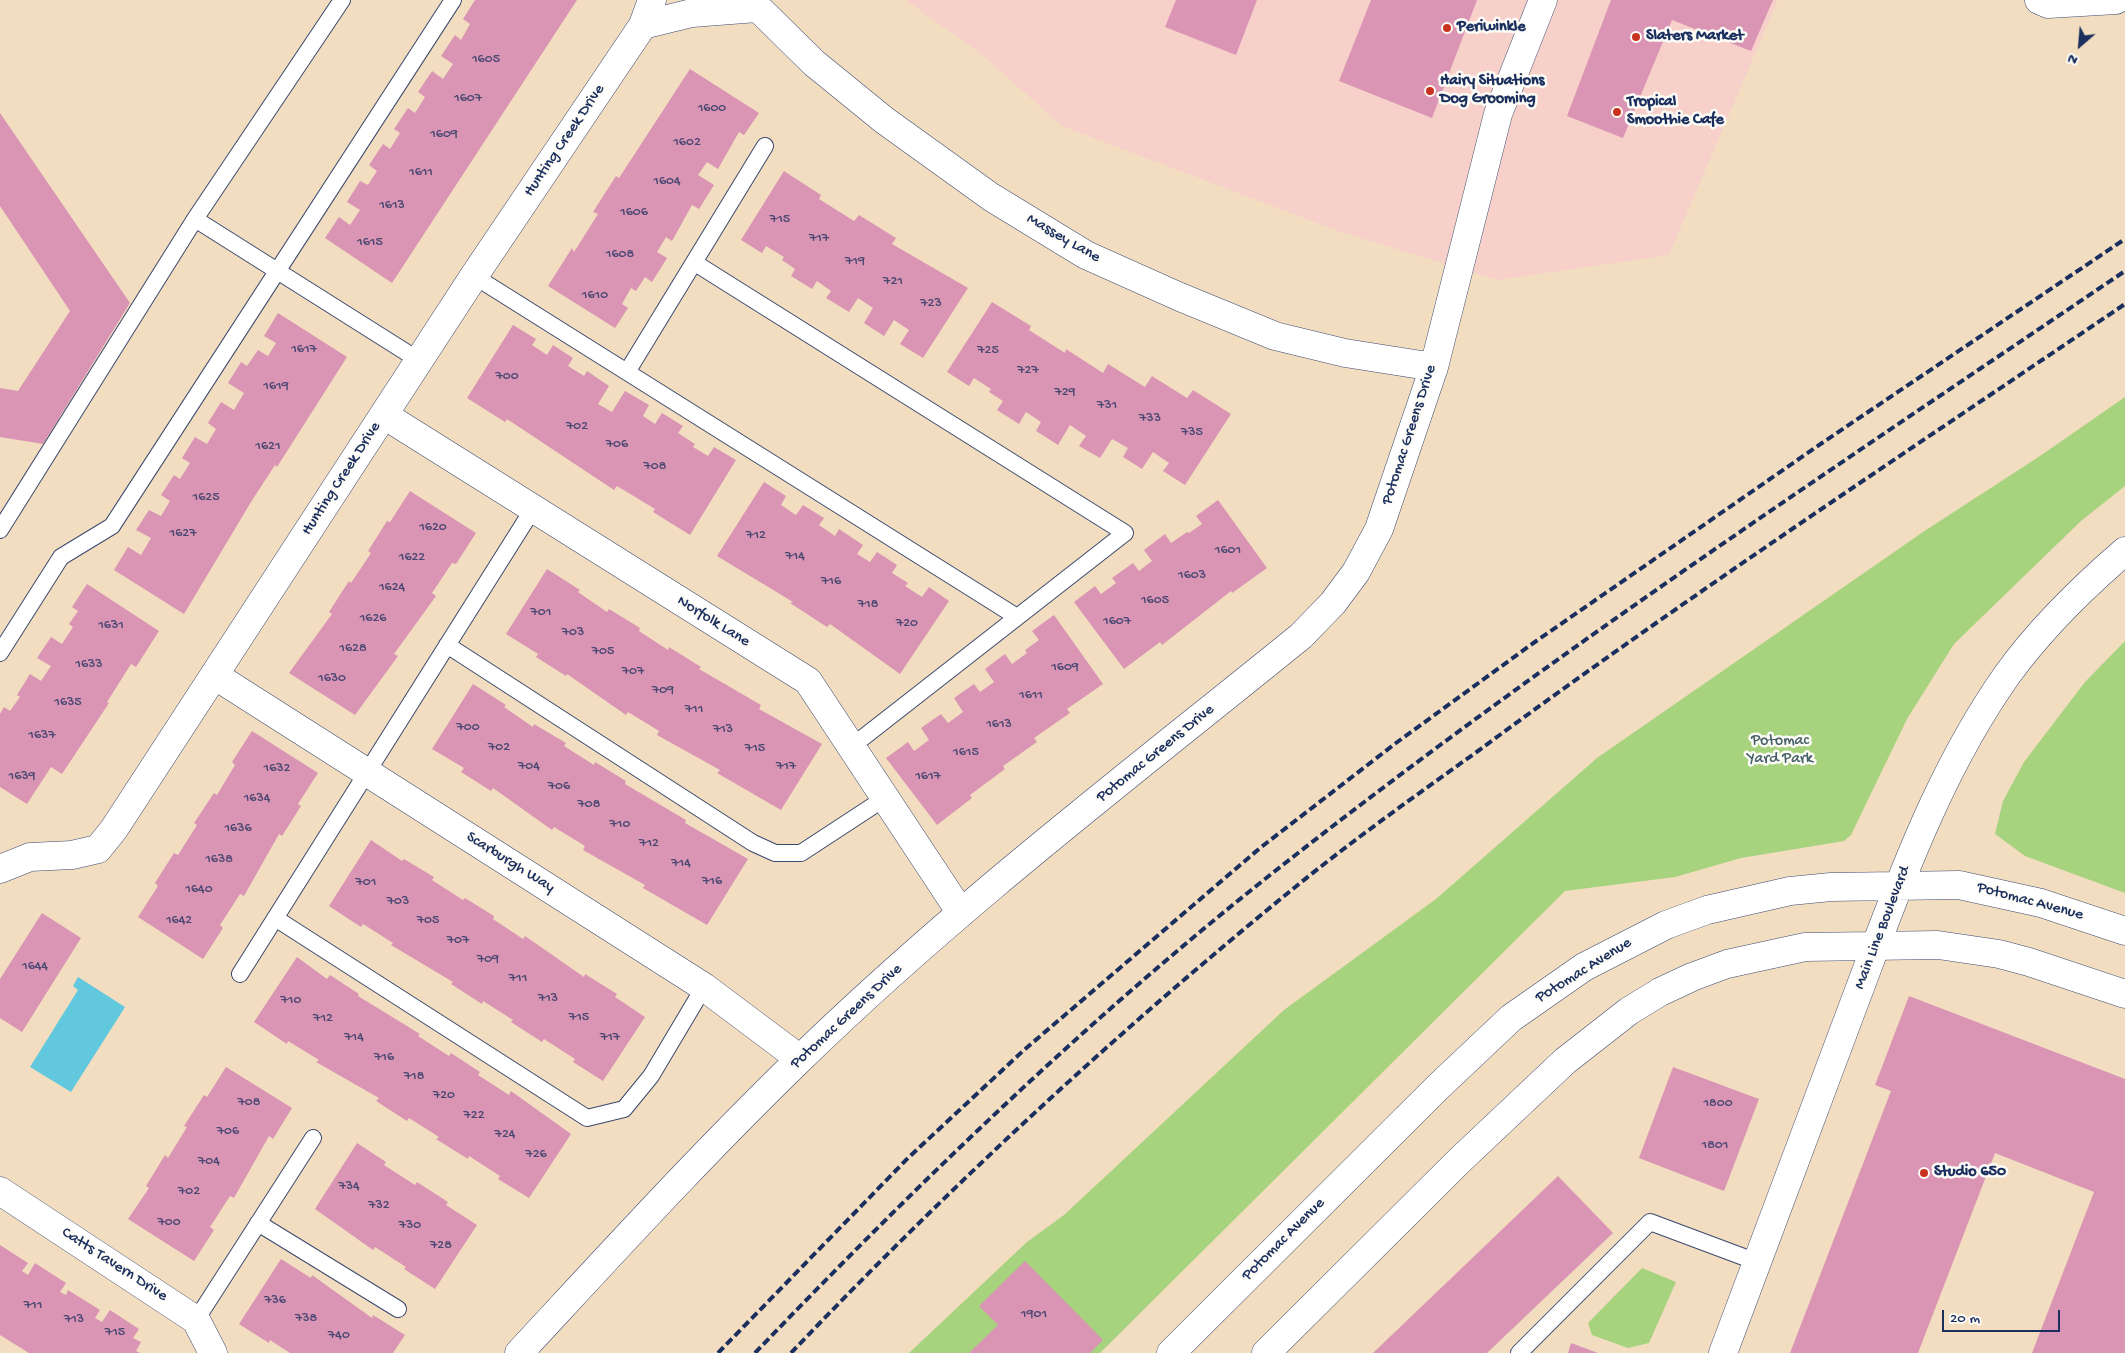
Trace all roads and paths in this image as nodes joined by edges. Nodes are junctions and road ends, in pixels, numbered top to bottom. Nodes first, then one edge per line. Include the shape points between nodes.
1 (342, 0) edge
2 (453, 0) edge
3 (1543, 0) edge
4 (2039, 0) edge
5 (2116, 0) edge
6 (754, 4) edge
7 (648, 12) edge
8 (765, 146) dead end
9 (195, 219) junction
10 (695, 263) junction
11 (278, 272) junction
12 (474, 276) junction
13 (420, 361) junction
14 (1434, 367) junction
15 (627, 372) junction
16 (384, 415) junction
17 (533, 509) junction
18 (0, 530) edge
19 (2125, 551) edge
20 (1017, 617) junction
21 (447, 644) junction
22 (0, 653) edge
23 (214, 675) junction
24 (852, 747) junction
25 (366, 771) junction
26 (885, 798) junction
27 (0, 869) edge
28 (1898, 886) junction
29 (961, 913) junction
30 (275, 918) junction
31 (2125, 930) edge
32 (1876, 945) junction
33 (240, 974) dead end
34 (704, 987) junction
35 (2125, 994) edge
36 (800, 1060) junction
37 (313, 1138) dead end
38 (0, 1191) edge
39 (258, 1223) junction
40 (1757, 1262) junction
41 (398, 1310) dead end
42 (196, 1320) junction
43 (213, 1353) edge
44 (519, 1353) edge
45 (1171, 1353) edge
46 (1266, 1353) edge
47 (1519, 1353) edge
48 (1723, 1353) edge

1 - 9 lane
2 - 11 lane
3 - 14 street, Potomac Greens Drive via 1498,114
4 - 5 street via 2048,4
6 - 7 street, Hunting Creek Drive via 692,13
6 - 14 street, Massey Lane via 814,62 884,120 991,197 1086,255 1275,336 1345,353
7 - 12 street, Hunting Creek Drive
8 - 10 lane
9 - 11 lane
9 - 18 lane
10 - 15 lane
10 - 20 lane via 1125,533
11 - 13 lane
11 - 22 lane via 112,526 60,557
12 - 13 street, Hunting Creek Drive
12 - 15 lane
13 - 16 street, Hunting Creek Drive
14 - 29 street, Potomac Greens Drive via 1379,529 1356,572 1334,603 1301,636
15 - 20 lane
16 - 17 street, Norfolk Lane
16 - 23 street, Hunting Creek Drive
17 - 21 lane
17 - 24 street, Norfolk Lane via 808,681
19 - 28 street, Main Line Boulevard via 2050,622 2007,675 1949,770
20 - 24 lane
21 - 25 lane
21 - 26 lane via 752,843 775,853 801,853
23 - 25 street, Scarburgh Way
23 - 27 street, Hunting Creek Drive via 98,849 72,855 30,857
24 - 26 street, Norfolk Lane
25 - 30 lane
25 - 34 street, Scarburgh Way
26 - 29 street, Norfolk Lane
28 - 31 street, Potomac Avenue via 1974,887 2041,903
28 - 32 street, Main Line Boulevard
28 - 45 street, Potomac Avenue via 1790,891 1706,910 1666,925 1584,967 1511,1018 1474,1052
29 - 36 street, Potomac Greens Drive
30 - 33 lane
30 - 34 lane via 587,1118 624,1109 651,1076
32 - 35 street via 1938,945 1999,954
32 - 40 street, Main Line Boulevard
32 - 46 street via 1805,947 1727,964 1660,992 1629,1011 1565,1061 1515,1107
34 - 36 street, Scarburgh Way
36 - 44 street, Potomac Greens Drive via 639,1224
37 - 39 lane
38 - 42 street, Catts Tavern Drive
39 - 41 lane
39 - 42 lane
40 - 47 lane via 1650,1222
40 - 48 street, Main Line Boulevard
42 - 43 street, Catts Tavern Drive

